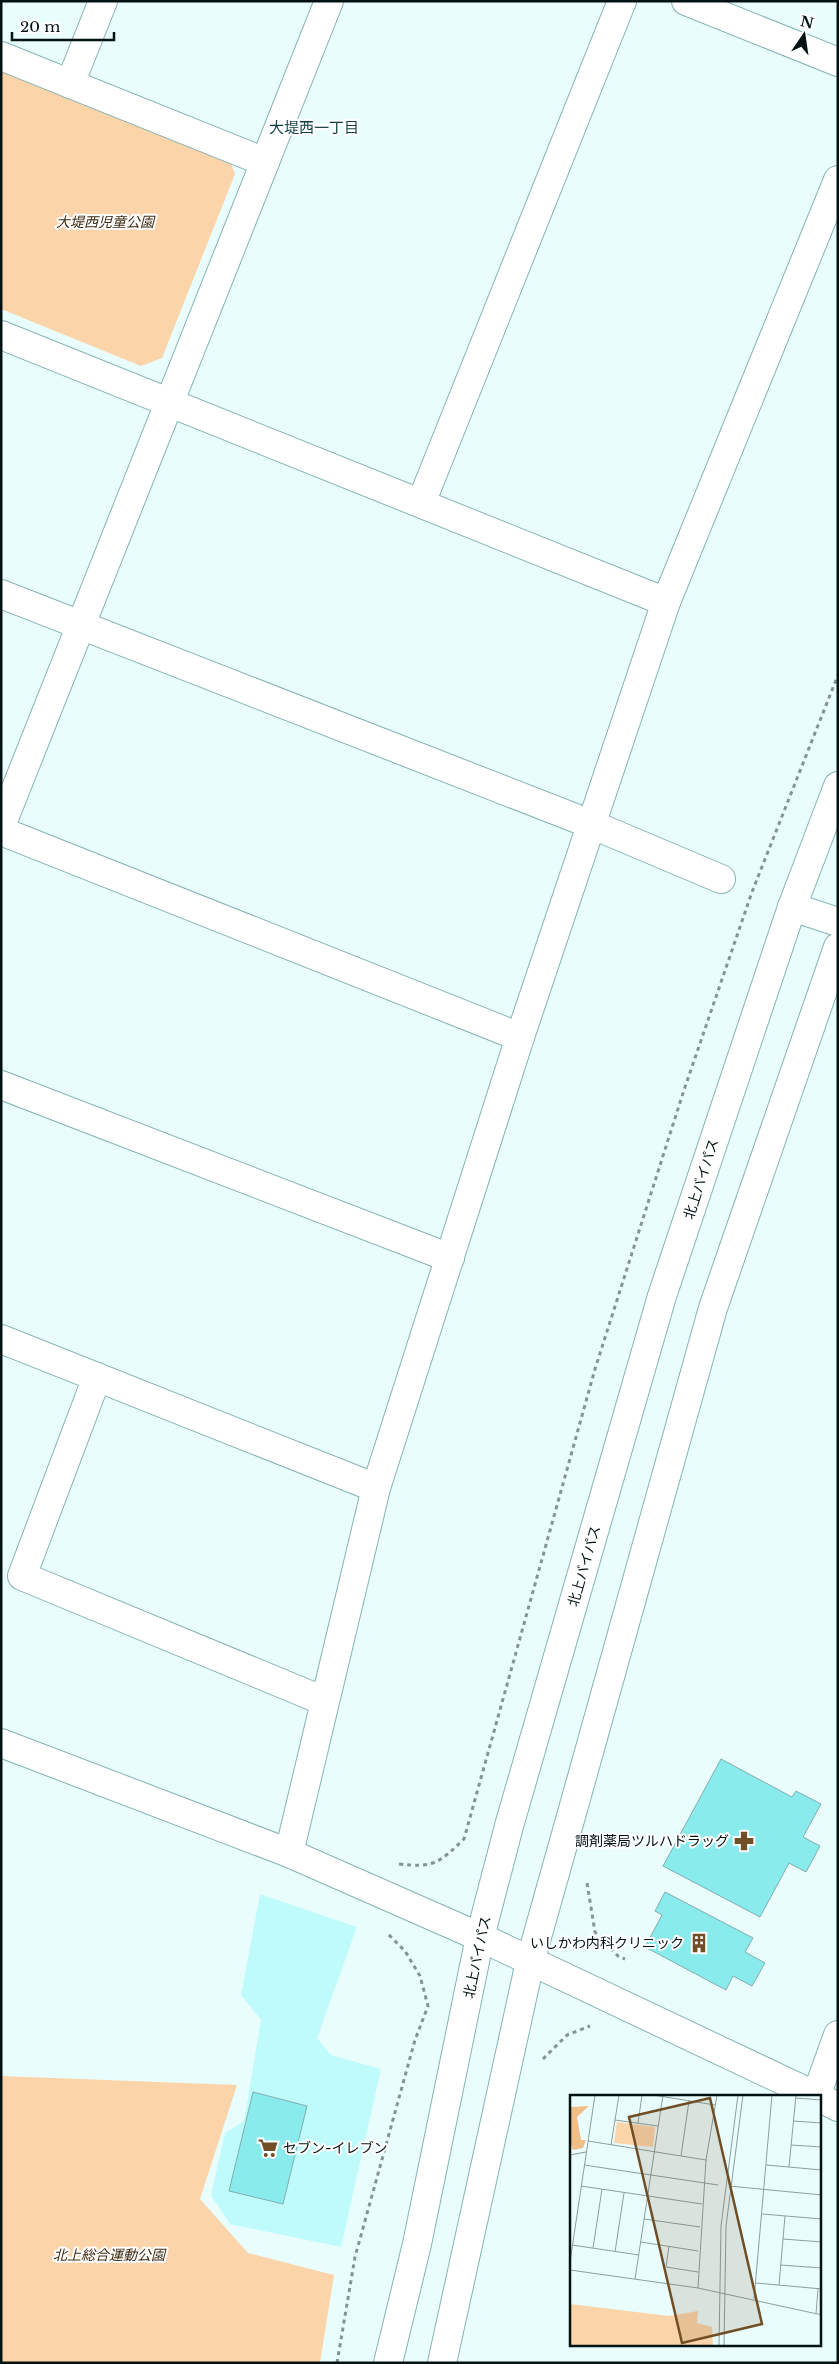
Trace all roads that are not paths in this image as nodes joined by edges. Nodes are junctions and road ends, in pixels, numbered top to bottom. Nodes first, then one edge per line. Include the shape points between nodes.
1 (103, 1) edge
2 (329, 1) edge
3 (622, 1) edge
4 (686, 1) edge
5 (1, 56) edge
6 (838, 62) edge
7 (70, 84) junction
8 (265, 162) junction
9 (838, 180) edge
10 (1, 335) edge
11 (170, 403) junction
12 (420, 503) junction
13 (1, 594) edge
14 (666, 602) junction
15 (81, 625) junction
16 (838, 786) edge
17 (593, 825) junction
18 (1, 826) edge
19 (1, 831) edge
20 (720, 879) dead end
21 (792, 907) junction
22 (838, 922) edge
23 (838, 947) edge
24 (520, 1036) junction
25 (1, 1085) edge
26 (450, 1258) junction
27 (1, 1340) edge
28 (97, 1378) junction
29 (376, 1488) junction
30 (324, 1700) junction
31 (1, 1743) edge
32 (288, 1853) junction
33 (480, 1937) junction
34 (530, 1962) junction
35 (838, 2035) edge
36 (814, 2095) edge
37 (816, 2095) edge
38 (822, 2099) edge
39 (838, 2107) edge
40 (388, 2363) edge
41 (442, 2363) edge

1 - 7 main road
2 - 8 main road
3 - 12 main road
4 - 6 main road
5 - 7 main road
7 - 8 main road
8 - 11 main road
9 - 14 main road
10 - 11 main road
11 - 12 main road
11 - 15 main road
12 - 14 main road
13 - 15 main road
14 - 17 main road
15 - 17 main road
15 - 18 main road
16 - 21 main road, 北上バイパス
17 - 20 main road
17 - 24 main road
19 - 24 main road
21 - 22 main road
21 - 33 main road, 北上バイパス via 662,1296
23 - 34 main road via 713,1308
24 - 26 main road
25 - 26 main road
26 - 29 main road
27 - 28 main road
28 - 29 main road
28 - 30 main road via 22,1576
29 - 30 main road
30 - 32 main road
31 - 32 main road
32 - 33 main road
33 - 34 main road
33 - 40 main road, 北上バイパス via 417,2244
34 - 36 main road
34 - 41 main road
35 - 37 main road
38 - 39 main road

